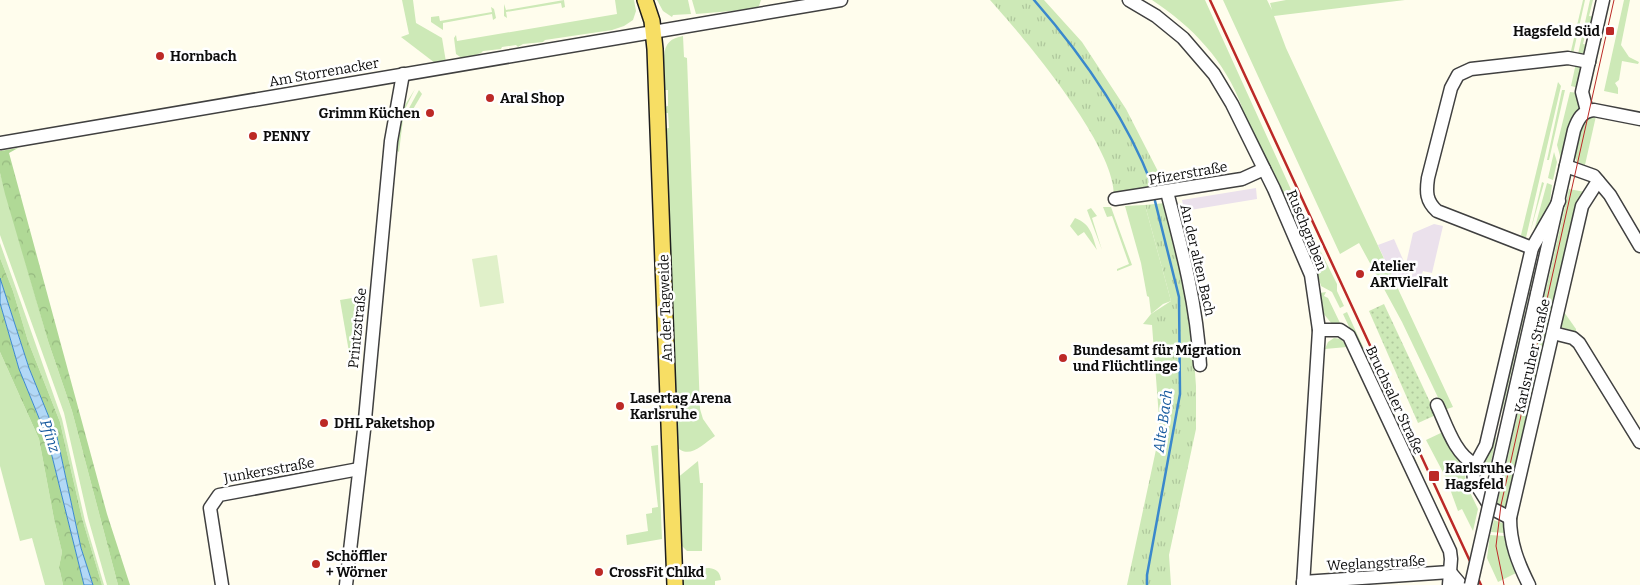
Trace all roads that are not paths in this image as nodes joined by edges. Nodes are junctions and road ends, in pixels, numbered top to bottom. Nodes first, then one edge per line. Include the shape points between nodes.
1 (645, 0) edge
2 (841, 0) edge
3 (1129, 0) edge
4 (1603, 0) edge
5 (654, 31) junction
6 (1589, 62) junction
7 (403, 74) junction
8 (1587, 111) junction
9 (1640, 119) edge
10 (0, 143) edge
11 (1566, 166) junction
12 (1264, 170) junction
13 (1598, 181) junction
14 (1167, 192) junction
15 (1115, 199) dead end
16 (1559, 201) junction
17 (1640, 246) edge
18 (1532, 248) junction
19 (1319, 330) junction
20 (1553, 333) junction
21 (1200, 365) dead end
22 (1437, 405) dead end
23 (1640, 442) edge
24 (1475, 464) junction
25 (359, 470) junction
26 (1510, 518) junction
27 (1450, 579) edge
28 (1303, 583) edge
29 (222, 585) edge
30 (346, 585) edge
31 (675, 585) edge
32 (1461, 585) edge
33 (1471, 585) edge
34 (1530, 585) edge

1 - 5 main road, An der Tagweide
2 - 5 street
3 - 12 street, Ruschgraben via 1169,27 1201,57 1232,104
4 - 6 street
5 - 7 street, Am Storrenacker
5 - 31 main road, An der Tagweide
6 - 8 street via 1582,92
6 - 18 street via 1568,58 1471,69 1458,75 1451,88 1428,178 1426,191 1429,201 1437,210
7 - 10 street, Am Storrenacker
7 - 25 street, Printzstraße via 391,141
8 - 9 street via 1599,110
8 - 11 street, Karlsruher Straße via 1577,122
11 - 13 street via 1590,173
11 - 16 street, Karlsruher Straße
12 - 14 street, Pfizerstraße via 1242,179
12 - 19 street, Ruschgraben via 1307,262
13 - 17 street
13 - 20 street, Karlsruher Straße via 1582,206
14 - 15 street, Pfizerstraße
14 - 21 street, An der alten Bach via 1192,295
16 - 18 street, Karlsruher Straße
16 - 33 street, Karlsruher Straße, bridge
18 - 24 street, Karlsruher Straße via 1486,445
19 - 27 street, Bruchsaler Straße via 1341,330 1349,336 1450,551
19 - 28 street, Ruschgraben
20 - 23 street via 1580,343
20 - 26 street, Karlsruher Straße
22 - 24 street via 1460,450
24 - 26 street via 1474,481 1488,505 1496,513
25 - 29 street, Junkersstraße via 219,495 210,508
25 - 30 street, Printzstraße
26 - 34 street, Karlsruher Straße via 1513,548
27 - 28 street, Weglangstraße
27 - 32 street

